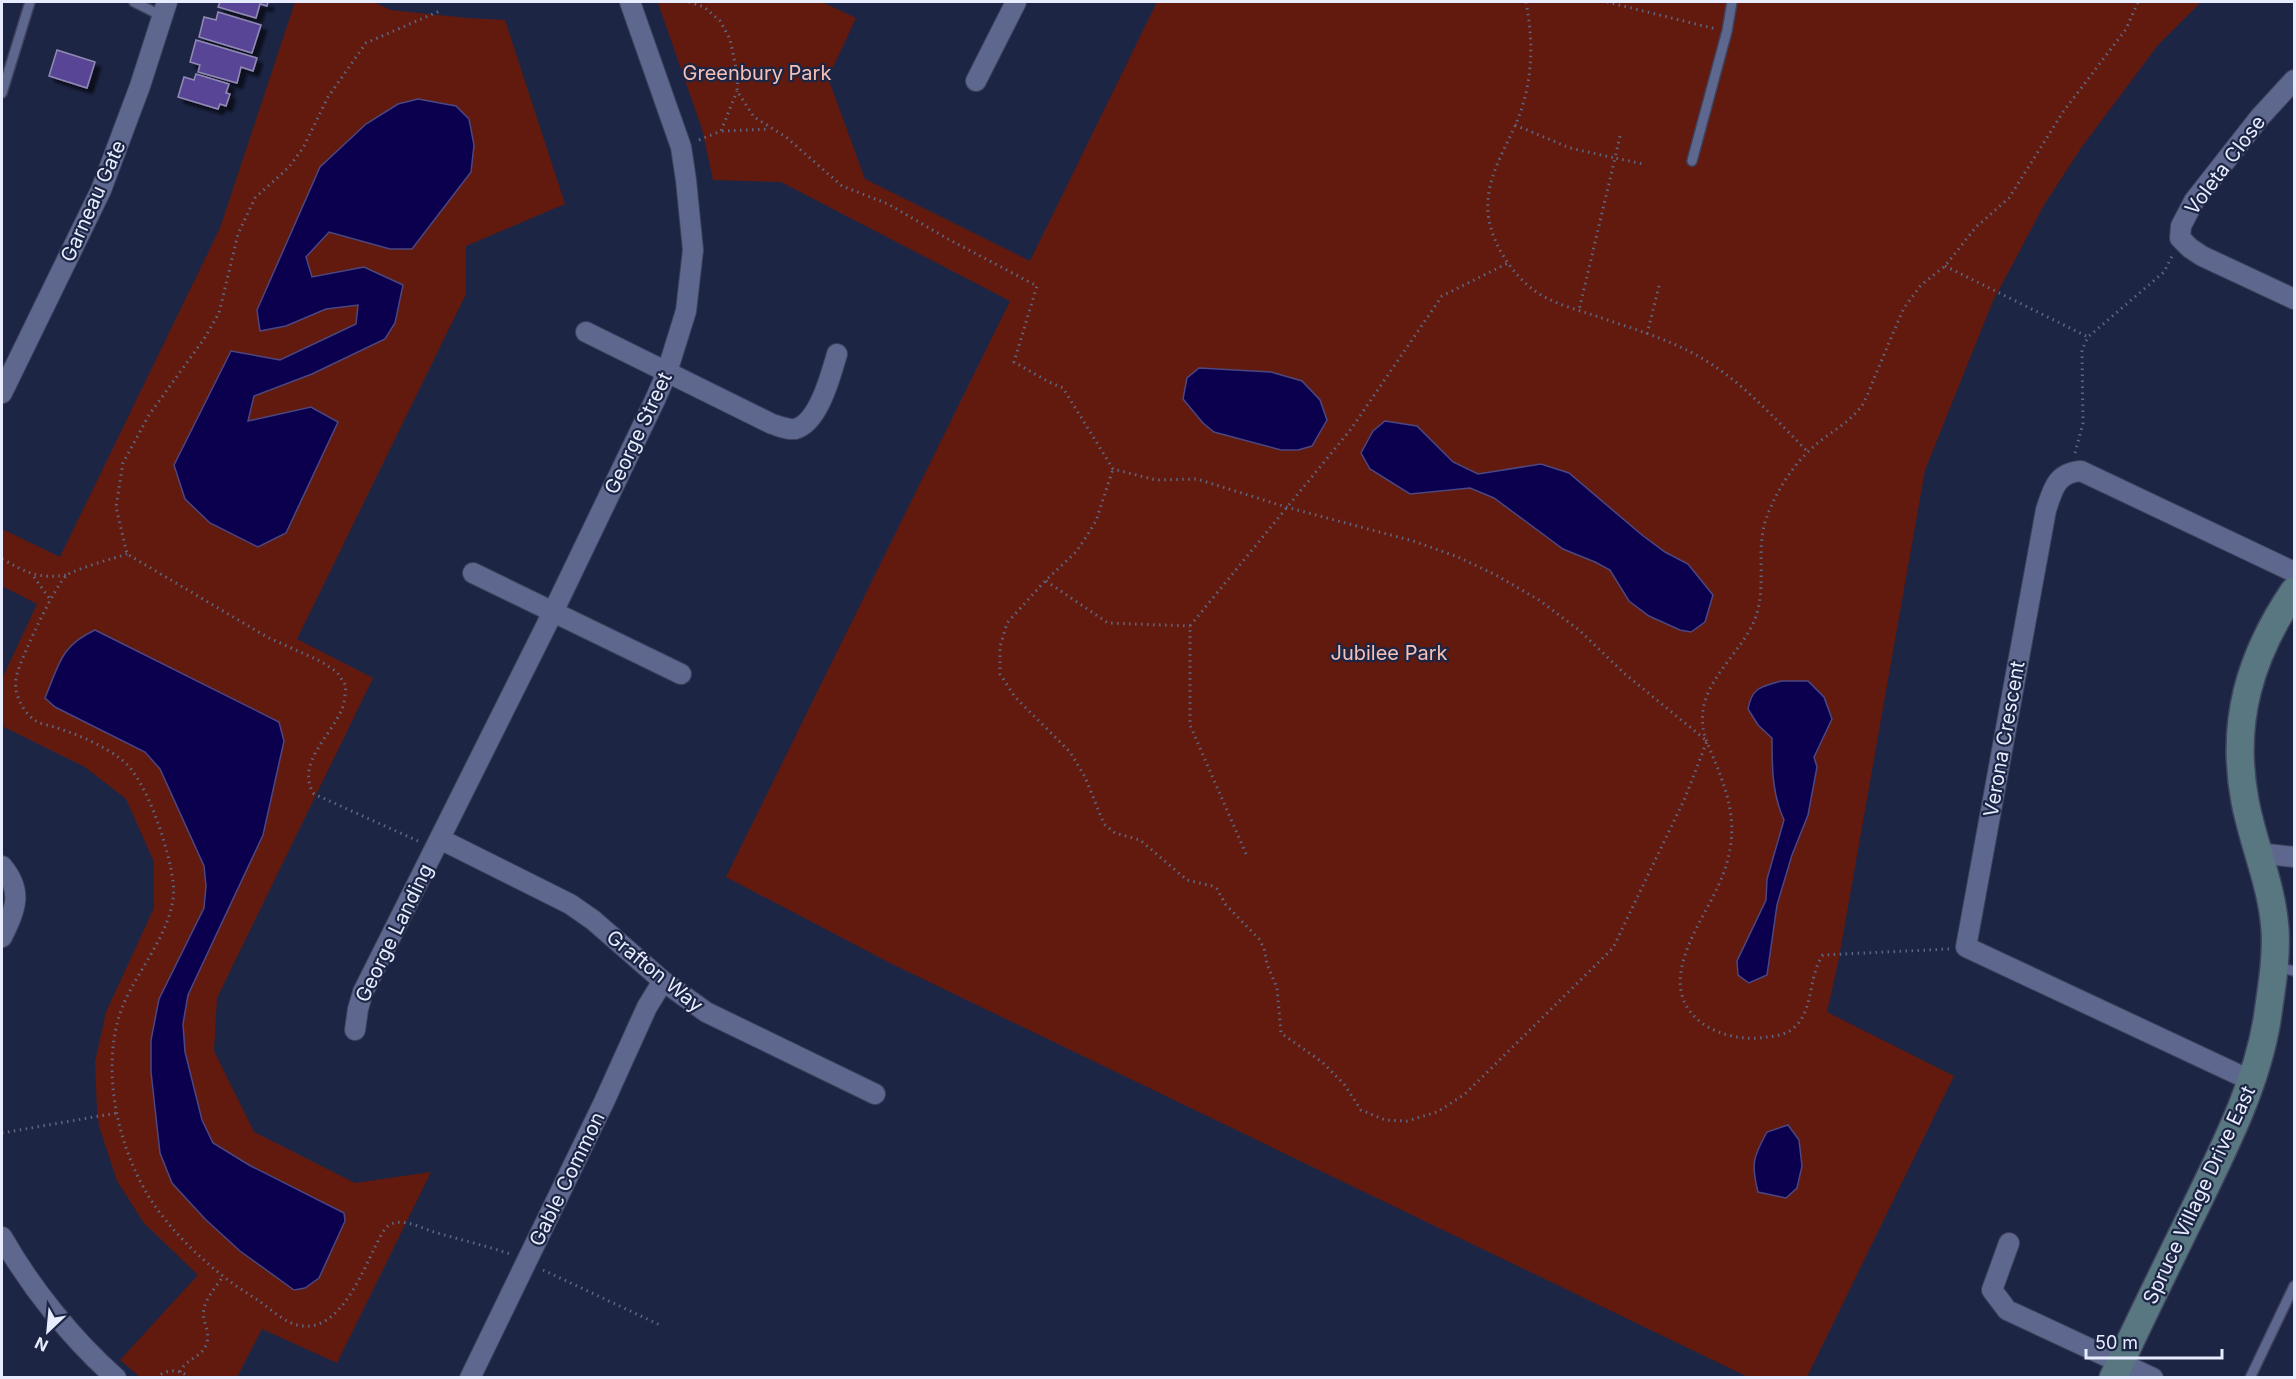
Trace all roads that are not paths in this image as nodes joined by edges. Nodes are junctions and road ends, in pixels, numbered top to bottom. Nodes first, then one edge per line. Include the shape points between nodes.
1 (30, 2) edge
2 (134, 2) edge
3 (630, 2) edge
4 (1016, 2) edge
5 (1732, 2) edge
6 (164, 9) edge
7 (2295, 80) edge
8 (976, 81) dead end
9 (2, 93) edge
10 (1692, 161) dead end
11 (2295, 299) edge
12 (586, 332) dead end
13 (837, 354) dead end
14 (667, 372) junction
15 (2, 393) edge
16 (2295, 572) edge
17 (473, 573) dead end
18 (2295, 591) edge
19 (553, 612) junction
20 (681, 674) dead end
21 (431, 841) junction
22 (2259, 854) junction
23 (2295, 858) edge
24 (2, 866) edge
25 (2, 937) edge
26 (2284, 969) edge
27 (663, 981) junction
28 (355, 1030) dead end
29 (2252, 1081) junction
30 (875, 1094) dead end
31 (2, 1237) edge
32 (2009, 1243) dead end
33 (2295, 1286) edge
34 (2117, 1369) edge
35 (116, 1377) edge
36 (470, 1377) edge
37 (2152, 1377) edge
38 (2250, 1377) edge

1 - 9 lane
2 - 6 lane
3 - 14 street, George Street via 681,147 686,180 693,250 686,311
4 - 8 street
5 - 10 lane
6 - 15 street, Garneau Gate via 101,190
7 - 11 street, Voleta Close via 2260,117 2194,201 2181,226 2180,238 2202,256
12 - 14 street
13 - 14 street via 816,410 795,429 772,424
14 - 19 street, George Street
16 - 29 street, Verona Crescent via 2092,475 2069,472 2059,480 2046,510 1966,947
17 - 19 street
18 - 22 street, Spruce Village Drive East via 2278,614 2258,658 2243,706 2240,756 2245,801
19 - 20 street
19 - 21 street, George Street
21 - 27 street, Grafton Way via 570,904
21 - 28 street, George Landing via 363,992
22 - 23 street
22 - 26 street, Spruce Village Drive East
24 - 25 street via 11,878 15,894 14,911
26 - 29 street, Spruce Village Drive East
27 - 30 street, Grafton Way via 721,1020
27 - 36 street, Gable Common via 647,1006
29 - 34 street, Spruce Village Drive East
31 - 35 street via 59,1317
32 - 34 street via 1992,1290 2007,1310
33 - 38 lane
34 - 37 street

